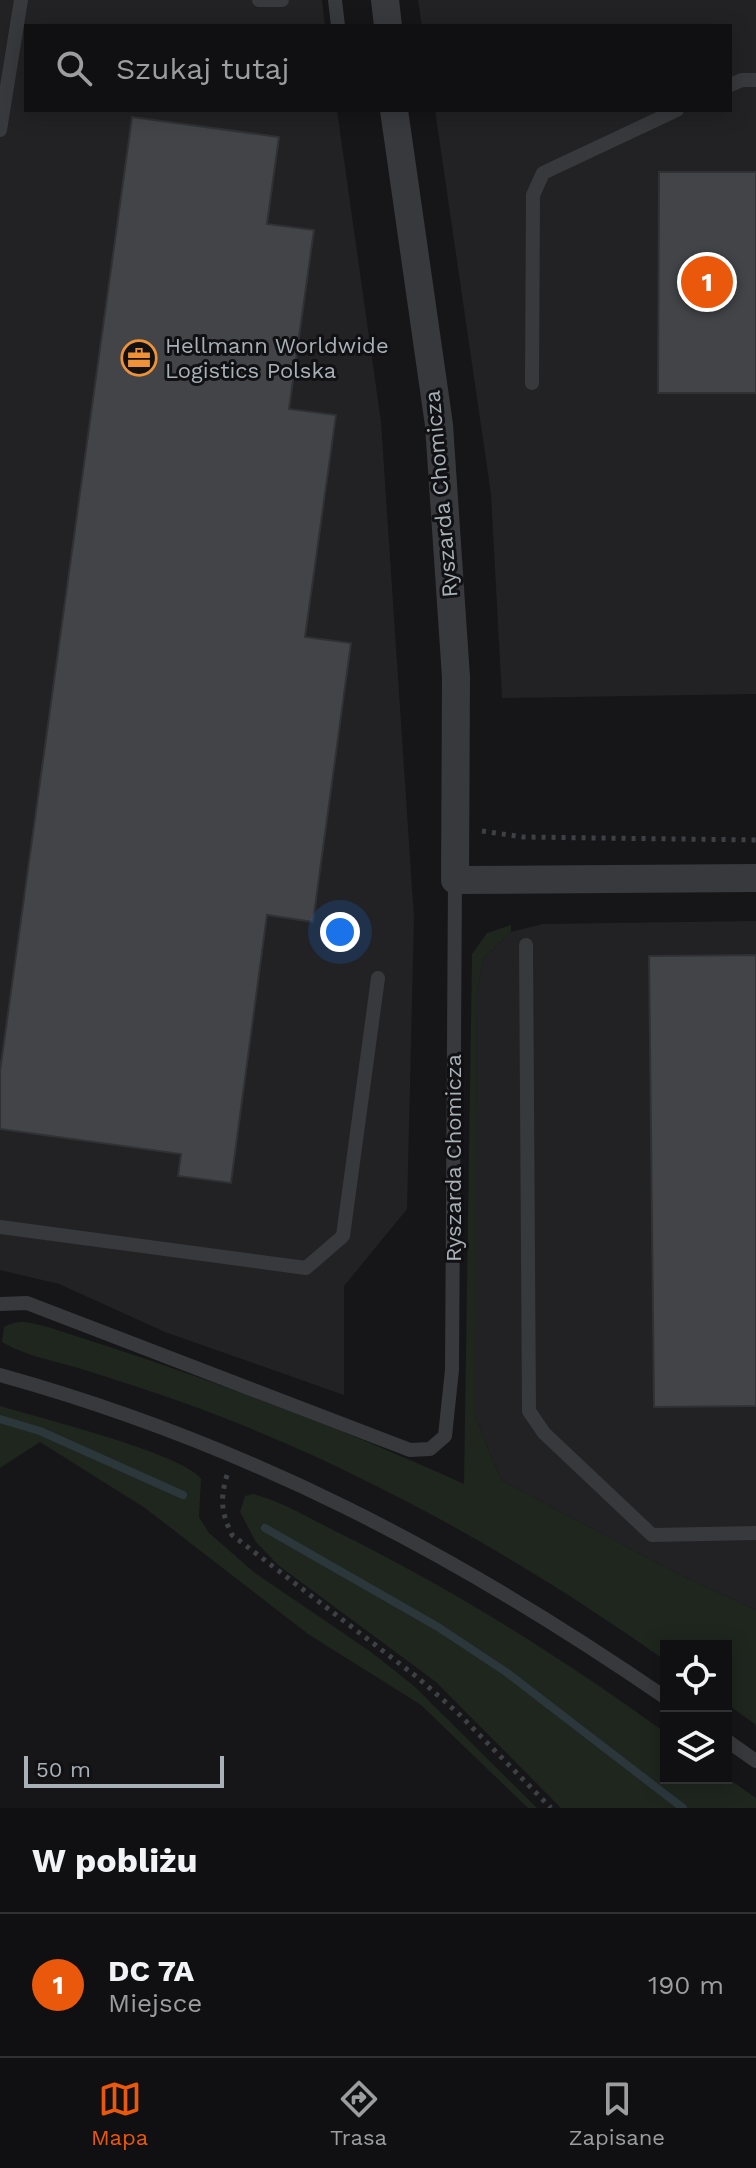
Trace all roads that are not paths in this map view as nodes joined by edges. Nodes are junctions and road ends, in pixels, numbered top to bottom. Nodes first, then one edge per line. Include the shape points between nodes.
1 (21, 0) edge
2 (259, 0) edge
3 (282, 0) edge
4 (335, 0) edge
5 (385, 0) edge
6 (338, 24) edge
7 (388, 24) edge
8 (756, 80) edge
9 (732, 84) edge
10 (394, 112) edge
11 (673, 112) edge
12 (0, 130) edge
13 (532, 383) dead end
14 (756, 878) edge
15 (455, 880) junction
16 (526, 945) dead end
17 (378, 978) dead end
18 (0, 1227) edge
19 (0, 1304) edge
20 (0, 1375) edge
21 (756, 1533) edge
22 (660, 1694) edge
23 (732, 1744) edge
24 (756, 1761) edge

1 - 12 lane
2 - 3 lane
4 - 6 lane
5 - 7 street
8 - 9 lane
10 - 15 street, Ryszarda Chomicza via 439,425 456,677
11 - 13 lane via 543,173 533,195
14 - 15 street
15 - 19 lane, Ryszarda Chomicza via 452,1370 445,1436 430,1449 410,1450 27,1303
16 - 21 lane via 529,1411 544,1433 652,1535
17 - 18 lane via 343,1236 306,1268
20 - 22 lane via 95,1403 297,1481 436,1551 552,1620
23 - 24 lane

